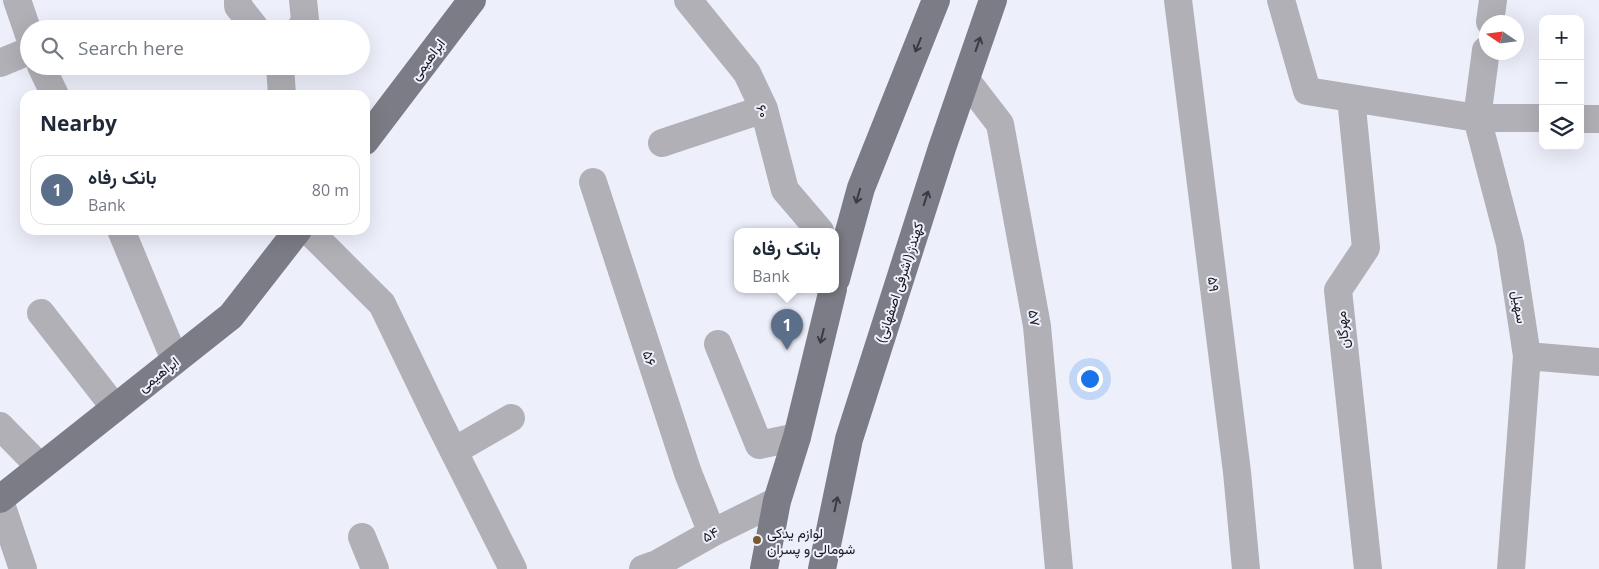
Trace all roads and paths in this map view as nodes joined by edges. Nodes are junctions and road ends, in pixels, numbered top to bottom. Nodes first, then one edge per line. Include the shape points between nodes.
1 (17, 0) edge
2 (238, 0) edge
3 (303, 0) edge
4 (472, 0) edge
5 (936, 0) edge
6 (993, 0) edge
7 (1178, 0) edge
8 (1282, 0) edge
9 (1493, 0) edge
10 (696, 2) edge
11 (1491, 15) edge
12 (24, 20) edge
13 (249, 20) edge
14 (305, 20) edge
15 (20, 55) edge
16 (1485, 60) edge
17 (0, 63) edge
18 (45, 75) edge
19 (281, 75) edge
20 (966, 80) junction
21 (53, 90) edge
22 (282, 90) edge
23 (1351, 98) junction
24 (764, 109) junction
25 (1477, 118) junction
26 (1539, 118) edge
27 (1584, 119) edge
28 (1599, 119) edge
29 (370, 135) edge
30 (662, 144) dead end
31 (593, 182) dead end
32 (817, 228) edge
33 (123, 235) edge
34 (294, 235) edge
35 (313, 235) edge
36 (839, 258) edge
37 (832, 293) edge
38 (41, 313) dead end
39 (718, 344) dead end
40 (1527, 356) junction
41 (175, 360) junction
42 (1599, 362) edge
43 (115, 408) junction
44 (511, 418) dead end
45 (0, 426) edge
46 (797, 437) junction
47 (454, 451) junction
48 (40, 467) junction
49 (0, 500) edge
50 (777, 501) junction
51 (712, 533) junction
52 (362, 537) dead end
53 (824, 567) edge
54 (23, 569) edge
55 (375, 569) edge
56 (513, 569) edge
57 (644, 569) edge
58 (764, 569) edge
59 (1059, 569) edge
60 (1246, 569) edge
61 (1368, 569) edge
62 (1511, 569) edge

1 - 12 street
2 - 13 street via 238,6
3 - 14 street
4 - 29 main road, ابراهیمی
5 -> 36 main road via 861,188
20 -> 6 main road, کهندژ (اشرفی اصفهانی)
7 - 60 street, ۵۹ via 1237,472
8 - 23 street via 1307,91
9 - 11 street
10 - 24 street, ۶۰ via 747,73
15 - 17 street
16 - 25 street, سهیل
18 - 21 street
19 - 22 street
53 -> 20 main road, کهندژ (اشرفی اصفهانی) via 849,439
20 - 59 street, ۵۷ via 1000,124 1037,326
23 - 25 street
23 - 61 street, مهرگان via 1366,248 1338,290
24 - 30 street
24 - 32 street, ۶۰ via 785,190
25 - 26 street
25 - 40 street, سهیل via 1510,244
27 - 28 street
31 - 51 street, ۵۶ via 676,437
33 - 41 street
34 - 41 main road, ابراهیمی via 231,316
35 - 47 street via 382,304
37 -> 46 main road
38 - 43 street
39 - 46 street via 759,445
40 - 42 street
40 - 62 street, سهیل
41 - 43 main road, ابراهیمی
43 - 48 main road, ابراهیمی
44 - 47 street
45 - 48 street
46 - 50 main road
47 - 56 street
48 - 49 main road, ابراهیمی
49 - 54 street
50 - 51 street, ۵۴
50 - 58 main road
51 - 57 street, ۵۴
52 - 55 street

